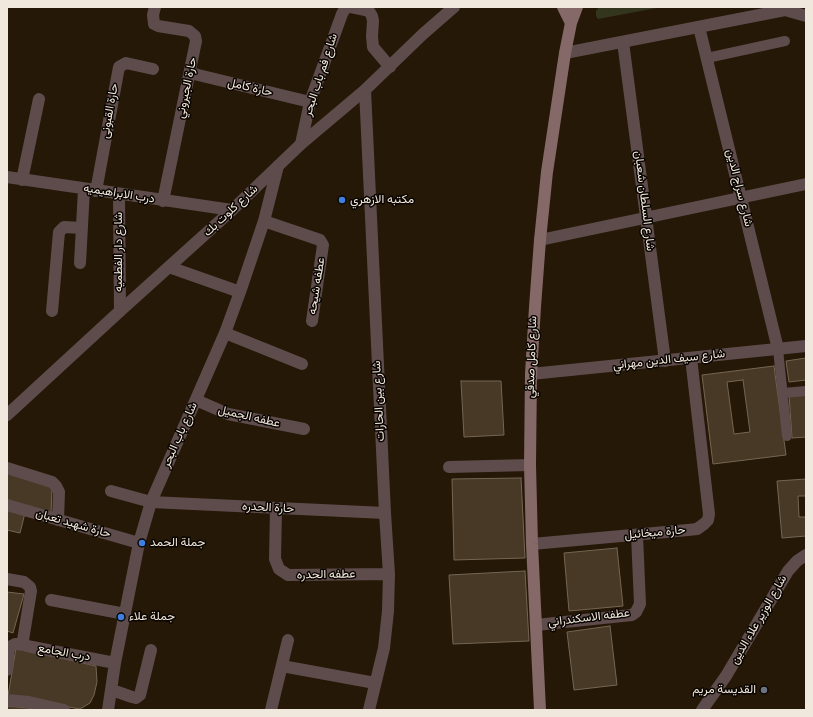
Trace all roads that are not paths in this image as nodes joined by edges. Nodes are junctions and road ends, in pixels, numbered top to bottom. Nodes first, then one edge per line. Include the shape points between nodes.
1 (155, 7) edge
2 (346, 7) edge
3 (350, 7) edge
4 (454, 7) edge
5 (563, 7) edge
6 (576, 7) edge
7 (806, 16) edge
8 (571, 23) junction
9 (699, 27) junction
10 (785, 41) dead end
11 (623, 42) junction
12 (566, 53) junction
13 (707, 58) junction
14 (390, 66) junction
15 (153, 69) dead end
16 (190, 73) junction
17 (365, 90) junction
18 (39, 99) dead end
19 (310, 102) junction
20 (301, 144) junction
21 (278, 166) junction
22 (7, 177) edge
23 (22, 180) junction
24 (806, 184) edge
25 (90, 190) junction
26 (119, 194) junction
27 (742, 198) junction
28 (163, 201) junction
29 (232, 210) junction
30 (646, 218) junction
31 (264, 221) junction
32 (82, 228) junction
33 (540, 240) junction
34 (80, 263) dead end
35 (169, 267) junction
36 (240, 292) junction
37 (52, 311) dead end
38 (120, 311) junction
39 (312, 321) dead end
40 (225, 333) junction
41 (806, 346) edge
42 (778, 349) junction
43 (691, 358) junction
44 (665, 361) junction
45 (302, 364) dead end
46 (531, 374) junction
47 (806, 391) edge
48 (783, 393) junction
49 (196, 400) junction
50 (7, 415) edge
51 (304, 429) dead end
52 (787, 436) dead end
53 (530, 465) junction
54 (449, 467) dead end
55 (7, 468) edge
56 (111, 491) dead end
57 (151, 502) junction
58 (7, 505) edge
59 (276, 508) junction
60 (385, 513) junction
61 (58, 520) junction
62 (637, 535) junction
63 (139, 543) junction
64 (532, 544) junction
65 (806, 555) edge
66 (389, 574) junction
67 (7, 579) edge
68 (51, 600) dead end
69 (125, 614) junction
70 (536, 625) junction
71 (288, 640) dead end
72 (25, 645) junction
73 (151, 650) dead end
74 (115, 662) junction
75 (282, 666) junction
76 (7, 670) edge
77 (375, 683) junction
78 (112, 690) junction
79 (7, 700) edge
80 (64, 710) edge
81 (108, 710) edge
82 (271, 710) edge
83 (369, 710) edge
84 (540, 710) edge
85 (702, 710) edge

1 - 16 street, حارة الجبروني via 152,15 154,24 189,31 195,36
2 - 19 street, شارع فم باب البحر
3 - 14 street via 369,11 373,21 373,47
4 - 14 street, شارع كلوت بك
5 - 8 main road
6 - 8 main road, شارع كامل صدقي
7 - 9 street via 785,10
8 - 12 main road, شارع كامل صدقي
9 - 11 street
9 - 13 street, شارع سراج الدين
10 - 13 lane
11 - 12 street
11 - 30 street, شارع السلطان شعبان
12 - 33 main road, شارع كامل صدقي via 548,165
13 - 27 street, شارع سراج الدين
14 - 17 street, شارع كلوت بك
15 - 25 street, حارة القبونى via 126,63 118,67
16 - 19 street, حارة كامل
16 - 28 street, حارة الجبروني
17 - 20 street, شارع كلوت بك
17 - 60 street, شارع بين الحارات
18 - 23 street
19 - 20 street, شارع فم باب البحر
20 - 21 street, شارع كلوت بك
21 - 29 street, شارع كلوت بك
21 - 31 street, شارع باب البحر
22 - 23 street, درب الابراهيميه
23 - 25 street, درب الابراهيميه
24 - 27 street
25 - 26 street, درب الابراهيميه
25 - 32 street
26 - 28 street, درب الابراهيميه
26 - 38 street, شارع دار الفطميه
27 - 30 street
27 - 42 street, شارع سراج الدين
28 - 29 street, درب الابراهيميه
29 - 35 street, شارع كلوت بك
30 - 33 street
30 - 44 street, شارع السلطان شعبان
31 - 36 street, شارع باب البحر
31 - 39 street, عطفه شيحه via 320,240 323,246
32 - 34 street
32 - 37 street via 64,227 59,232
33 - 46 main road, شارع كامل صدقي
35 - 36 street
35 - 38 street, شارع كلوت بك
36 - 40 street, شارع باب البحر
38 - 50 street, شارع كلوت بك
40 - 45 street
40 - 49 street, شارع باب البحر
41 - 42 street, شارع سيف الدين مهراني
42 - 43 street, شارع سيف الدين مهراني
42 - 48 lane
43 - 44 street, شارع سيف الدين مهراني
43 - 62 street, حارة ميخائيل via 708,520 697,529
44 - 46 street, شارع سيف الدين مهراني
46 - 53 main road, شارع كامل صدقي
47 - 48 lane
48 - 52 lane
49 - 51 street, عطفه الجميل via 228,414
49 - 57 street, شارع باب البحر
53 - 54 street
53 - 64 main road, شارع كامل صدقي
55 - 61 street via 52,482 56,486 59,492
56 - 57 street, حارة الحدره
57 - 59 street, حارة الحدره
57 - 63 street, شارع باب البحر
58 - 61 street, حارة شهيد تعبان
59 - 60 street, حارة الحدره
59 - 66 street, عطفه الحدره via 275,559 279,569 288,576
60 - 66 street, شارع بين الحارات
61 - 63 street, حارة شهيد تعبان
62 - 64 street, حارة ميخائيل
62 - 70 street, عطفه الاسكندراني via 640,604 636,612 632,615
63 - 69 street, شارع باب البحر
64 - 70 main road, شارع كامل صدقي
65 - 85 street, شارع الوزير علاء الدين via 788,571 726,676
66 - 77 street, شارع بين الحارات via 384,648
67 - 72 street, درب الجامع via 24,582 30,587 22,640
68 - 69 street
69 - 74 street, شارع باب البحر
70 - 84 main road, شارع كامل صدقي
71 - 75 street
72 - 74 street, درب الجامع
72 - 76 street via 15,644 9,647
73 - 78 street via 140,695 136,698
74 - 78 street, شارع باب البحر
75 - 77 street
75 - 82 street
77 - 83 street, شارع بين الحارات
78 - 81 street, شارع باب البحر
79 - 80 street

